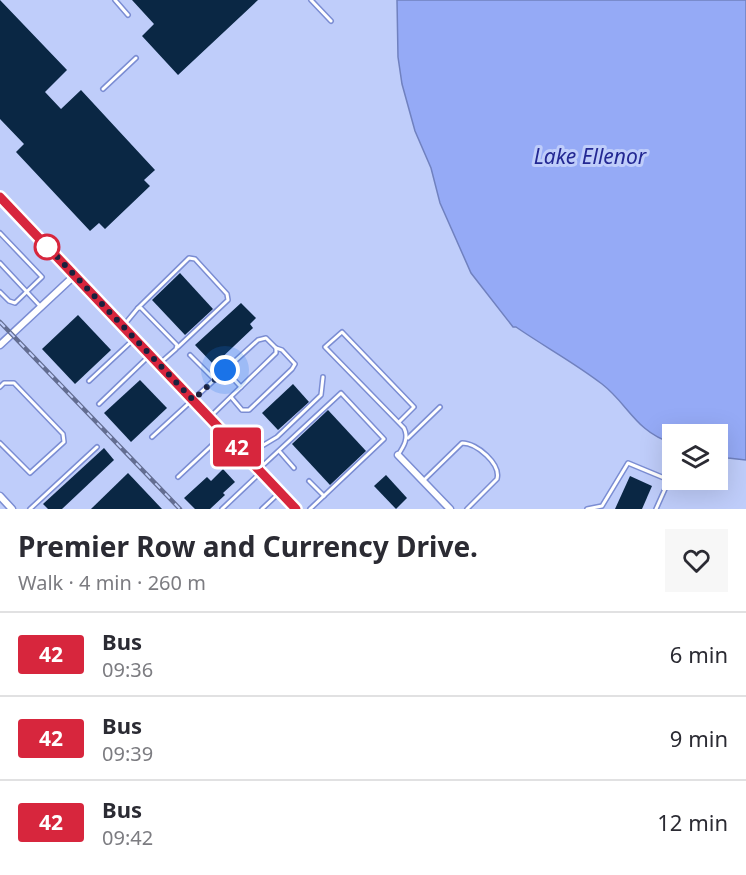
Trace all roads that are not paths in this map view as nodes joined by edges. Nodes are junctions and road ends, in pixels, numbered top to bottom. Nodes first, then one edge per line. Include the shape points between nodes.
1 (115, 0) edge
2 (311, 0) edge
3 (128, 15) dead end
4 (331, 21) dead end
5 (136, 58) dead end
6 (103, 89) dead end
7 (0, 197) edge
8 (1, 235) edge
9 (0, 262) edge
10 (74, 276) junction
11 (27, 291) junction
12 (0, 292) edge
13 (41, 307) junction
14 (138, 308) junction
15 (122, 326) junction
16 (134, 339) junction
17 (0, 345) edge
18 (178, 346) junction
19 (276, 348) junction
20 (150, 355) junction
21 (190, 355) dead end
22 (159, 364) junction
23 (225, 370) junction
24 (323, 377) dead end
25 (215, 380) junction
26 (89, 381) dead end
27 (0, 387) edge
28 (241, 387) junction
29 (231, 397) junction
30 (193, 400) junction
31 (99, 404) dead end
32 (440, 408) dead end
33 (210, 418) junction
34 (399, 422) junction
35 (225, 434) junction
36 (152, 437) dead end
37 (406, 439) junction
38 (0, 443) edge
39 (97, 447) dead end
40 (280, 452) junction
41 (398, 455) joint
42 (246, 456) junction
43 (294, 468) dead end
44 (260, 471) junction
45 (178, 477) dead end
46 (309, 481) dead end
47 (423, 481) junction
48 (280, 492) junction
49 (0, 496) edge
50 (324, 496) junction
51 (12, 509) edge
52 (30, 509) edge
53 (222, 509) edge
54 (262, 509) edge
55 (296, 509) edge
56 (310, 509) edge
57 (450, 509) edge
58 (467, 509) edge
59 (587, 509) edge
60 (656, 509) edge

1 - 3 lane
2 - 4 lane
5 - 6 lane
7 - 10 street
8 - 11 lane via 42,277
9 - 11 lane
10 - 13 street
10 - 15 street
11 - 12 lane via 15,303
11 - 13 lane
13 - 17 street
14 - 15 lane
14 - 18 lane
14 - 18 lane via 189,258 195,259 228,300
15 - 16 street
16 - 20 street
16 - 26 lane
18 - 22 lane
19 - 23 lane via 261,338
19 - 28 lane via 274,355
19 - 29 lane via 295,364 292,369 249,410 242,410
20 - 22 street
20 - 31 lane
21 - 25 lane
22 - 30 street
23 - 25 lane
23 - 28 lane
24 - 42 lane via 321,395 277,437
25 - 30 lane
27 - 38 lane via 14,383 63,434 64,442 30,473
28 - 29 lane
29 - 33 lane
30 - 33 street
30 - 36 lane
32 - 37 lane
33 - 35 street
34 - 34 lane via 325,346 342,332 414,407
34 - 37 lane
35 - 42 street
35 - 45 lane
37 - 41 lane
39 - 52 lane
40 - 43 lane
40 - 44 lane
40 - 50 lane via 341,393 384,439
41 - 47 street
42 - 44 street
44 - 48 street
44 - 53 lane
46 - 50 lane
47 - 57 street
47 - 58 lane via 462,443 472,445 498,474
48 - 54 lane
48 - 55 street
49 - 51 street
50 - 56 lane
59 - 60 lane via 602,506 628,463 669,480

